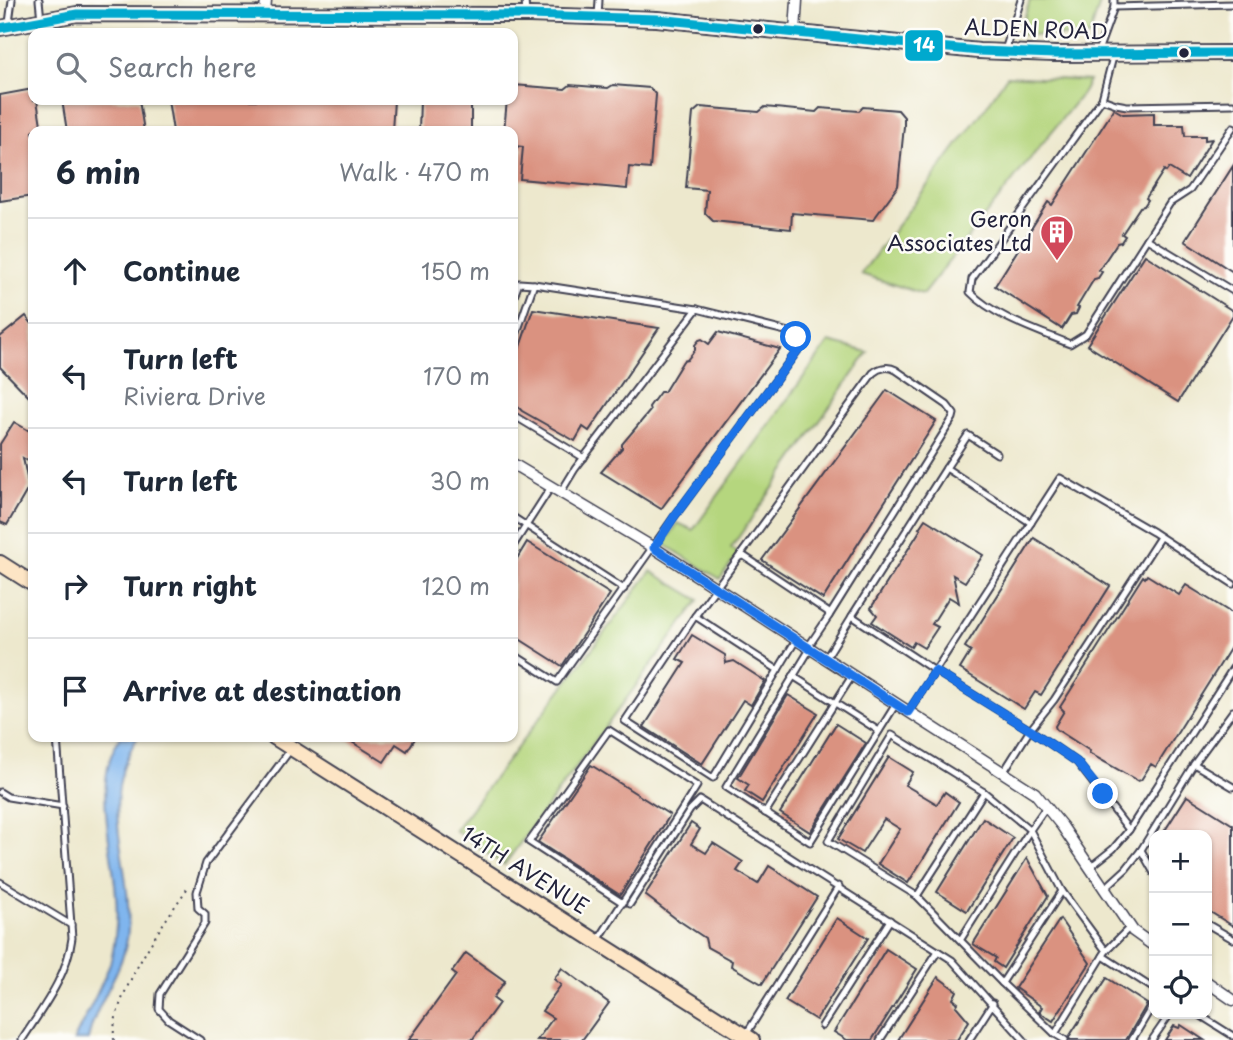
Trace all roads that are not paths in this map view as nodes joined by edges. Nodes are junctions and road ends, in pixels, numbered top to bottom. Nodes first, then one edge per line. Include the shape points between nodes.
1 (12, 0) edge
2 (39, 0) edge
3 (599, 0) edge
4 (797, 0) edge
5 (1021, 0) edge
6 (1114, 4) edge
7 (1233, 4) edge
8 (265, 6) edge
9 (526, 7) edge
10 (598, 17) junction
11 (41, 20) junction
12 (5, 27) edge
13 (795, 32) junction
14 (1005, 52) junction
15 (1233, 52) edge
16 (1097, 54) junction
17 (1113, 54) junction
18 (1102, 99) junction
19 (1233, 104) edge
20 (1233, 127) edge
21 (1147, 239) junction
22 (518, 282) edge
23 (534, 284) junction
24 (1233, 291) edge
25 (697, 309) junction
26 (518, 330) edge
27 (518, 418) edge
28 (997, 454) dead end
29 (584, 458) junction
30 (518, 467) edge
31 (946, 468) junction
32 (551, 486) junction
33 (561, 492) junction
34 (518, 520) edge
35 (1031, 523) junction
36 (526, 525) junction
37 (1160, 537) junction
38 (518, 538) edge
39 (654, 548) junction
40 (739, 557) junction
41 (0, 563) edge
42 (28, 579) edge
43 (1233, 584) edge
44 (624, 589) junction
45 (716, 589) junction
46 (695, 616) junction
47 (829, 616) junction
48 (852, 616) junction
49 (796, 640) junction
50 (809, 648) junction
51 (518, 657) edge
52 (825, 659) junction
53 (1233, 668) edge
54 (778, 670) junction
55 (935, 671) junction
56 (793, 676) junction
57 (852, 676) junction
58 (835, 702) junction
59 (896, 704) junction
60 (1233, 710) edge
61 (908, 712) junction
62 (1030, 730) junction
63 (879, 731) junction
64 (58, 742) edge
65 (282, 742) edge
66 (292, 748) junction
67 (1194, 764) junction
68 (1003, 773) junction
69 (1233, 787) edge
70 (0, 792) edge
71 (984, 792) junction
72 (62, 806) junction
73 (1046, 807) junction
74 (765, 813) junction
75 (1030, 830) junction
76 (1129, 830) junction
77 (1141, 850) junction
78 (1149, 864) edge
79 (1089, 868) junction
80 (0, 882) edge
81 (839, 886) junction
82 (1103, 890) junction
83 (1062, 891) junction
84 (916, 896) junction
85 (626, 903) junction
86 (890, 920) junction
87 (71, 925) junction
88 (1212, 926) edge
89 (1130, 927) junction
90 (961, 939) junction
91 (1233, 939) edge
92 (597, 942) junction
93 (1149, 942) edge
94 (938, 951) junction
95 (1105, 954) junction
96 (1002, 983) junction
97 (1149, 985) edge
98 (1212, 985) edge
99 (1233, 1000) edge
100 (993, 1003) junction
101 (1149, 1011) edge
102 (1167, 1019) edge
103 (1206, 1019) edge
104 (822, 1026) dead end
105 (1055, 1034) junction
106 (1233, 1036) edge
107 (749, 1038) edge
108 (22, 1040) edge
109 (201, 1040) edge
110 (880, 1040) edge
111 (969, 1040) edge
112 (1024, 1040) edge
113 (1065, 1040) edge
114 (1132, 1040) edge
115 (1152, 1040) edge

1 - 12 lane
2 - 11 lane
3 - 10 lane
4 - 13 street
5 - 14 lane
6 - 7 lane
6 - 16 lane
8 - 9 main road, ALDEN ROAD
8 - 11 main road, ALDEN ROAD via 77,14
9 - 10 main road, ALDEN ROAD
10 - 13 main road, ALDEN ROAD
11 - 12 main road, ALDEN ROAD
13 - 14 main road, ALDEN ROAD
14 - 16 main road, ALDEN ROAD
15 - 17 main road, ALDEN ROAD
16 - 17 main road, ALDEN ROAD
17 - 18 lane
18 - 19 lane via 1127,106
18 - 21 lane via 972,279 970,292 1022,324 1070,344 1086,334
20 - 21 lane via 1190,190 1170,203
21 - 24 lane
22 - 23 lane
23 - 25 lane
23 - 26 lane
25 - 29 lane
25 - 39 lane via 789,331 800,343
27 - 29 lane
28 - 31 lane via 968,435
29 - 33 lane
30 - 32 street
31 - 35 lane
31 - 48 lane
32 - 33 street
32 - 36 lane
33 - 39 street
34 - 36 lane
35 - 37 lane via 1060,478
35 - 55 lane
36 - 38 lane
36 - 44 lane
37 - 43 lane
37 - 62 lane
39 - 44 lane
39 - 45 street
40 - 45 lane
40 - 47 lane via 824,607
40 - 47 lane via 873,373 890,367 896,370 947,405 954,418
41 - 42 main road
44 - 51 lane via 557,682
45 - 46 lane
45 - 49 street
46 - 54 lane
46 - 54 lane via 625,721 713,778
47 - 50 lane
48 - 52 lane
48 - 55 lane
49 - 50 street
49 - 54 lane
50 - 52 street
50 - 56 lane
52 - 57 street
53 - 76 lane
55 - 61 lane
55 - 62 lane
56 - 58 lane
56 - 74 lane via 726,787
57 - 58 lane
57 - 59 street
58 - 63 lane
58 - 74 lane
59 - 61 street
59 - 63 lane
60 - 67 lane
61 - 68 street
62 - 68 lane
62 - 76 lane via 1077,762
63 - 74 lane via 810,842
64 - 72 lane
65 - 66 main road, 14TH AVENUE
66 - 92 main road, 14TH AVENUE
66 - 109 lane via 206,863 197,892 205,923 160,994 159,1009
67 - 69 lane
67 - 77 lane
68 - 73 street via 1035,793
70 - 72 lane
71 - 75 lane
71 - 84 lane
71 - 84 lane via 892,735 828,841
72 - 87 lane
73 - 75 lane
73 - 79 street
75 - 83 lane
75 - 90 lane
76 - 79 lane
77 - 78 lane
77 - 82 lane
79 - 82 street
80 - 87 lane
81 - 85 lane via 700,800
81 - 86 lane
81 - 107 lane
82 - 89 street
83 - 95 lane
83 - 96 lane
84 - 90 lane
85 - 85 lane via 697,786 609,730 529,842
85 - 92 lane
86 - 94 lane
86 - 104 lane
87 - 108 lane via 70,956 61,979
88 - 91 lane
89 - 93 street
89 - 95 lane
90 - 96 lane
92 - 107 main road, 14TH AVENUE
94 - 100 lane
94 - 110 lane
95 - 97 lane
95 - 105 lane
96 - 105 lane
98 - 99 street
100 - 111 lane
100 - 112 lane
101 - 114 lane
102 - 115 lane
103 - 106 lane
105 - 113 lane

